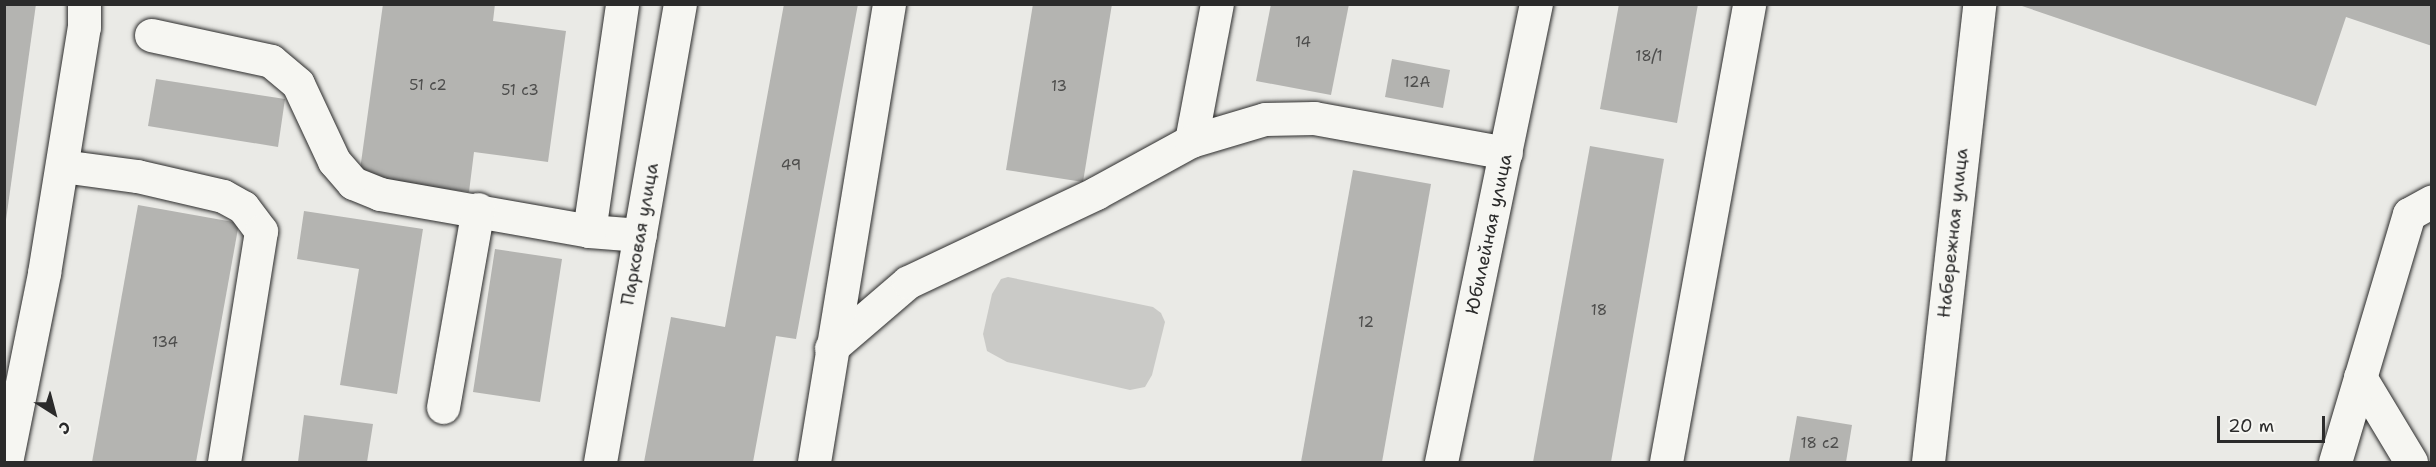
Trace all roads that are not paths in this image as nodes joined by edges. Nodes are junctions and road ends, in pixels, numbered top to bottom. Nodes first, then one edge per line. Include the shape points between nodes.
1 (84, 4) edge
2 (622, 4) edge
3 (680, 4) edge
4 (889, 4) edge
5 (1217, 4) edge
6 (1536, 4) edge
7 (1749, 4) edge
8 (1979, 4) edge
9 (151, 35) dead end
10 (1191, 141) junction
11 (1506, 153) junction
12 (62, 166) junction
13 (2432, 201) edge
14 (478, 208) junction
15 (589, 231) junction
16 (640, 235) junction
17 (831, 348) junction
18 (16, 354) edge
19 (2360, 377) junction
20 (443, 407) dead end
21 (6, 462) edge
22 (224, 462) edge
23 (600, 462) edge
24 (814, 462) edge
25 (1441, 462) edge
26 (1666, 462) edge
27 (1928, 462) edge
28 (2335, 462) edge
29 (2411, 462) edge

1 - 12 street via 84,27
2 - 15 street
3 - 16 street, Парковая улица
4 - 17 street
5 - 10 street
6 - 11 street, Юбилейная улица
7 - 26 street
8 - 27 street, Набережная улица
9 - 14 street via 271,61 298,84 334,161 353,183 380,194
10 - 11 street via 1288,116
10 - 17 street via 1096,193 908,282
11 - 25 street, Юбилейная улица
12 - 18 street
12 - 22 street via 137,176 223,196 243,207 261,231
13 - 19 street via 2409,214
14 - 15 street
14 - 20 street
15 - 16 street
16 - 23 street, Парковая улица
17 - 24 street
18 - 21 street
19 - 28 street
19 - 29 street

